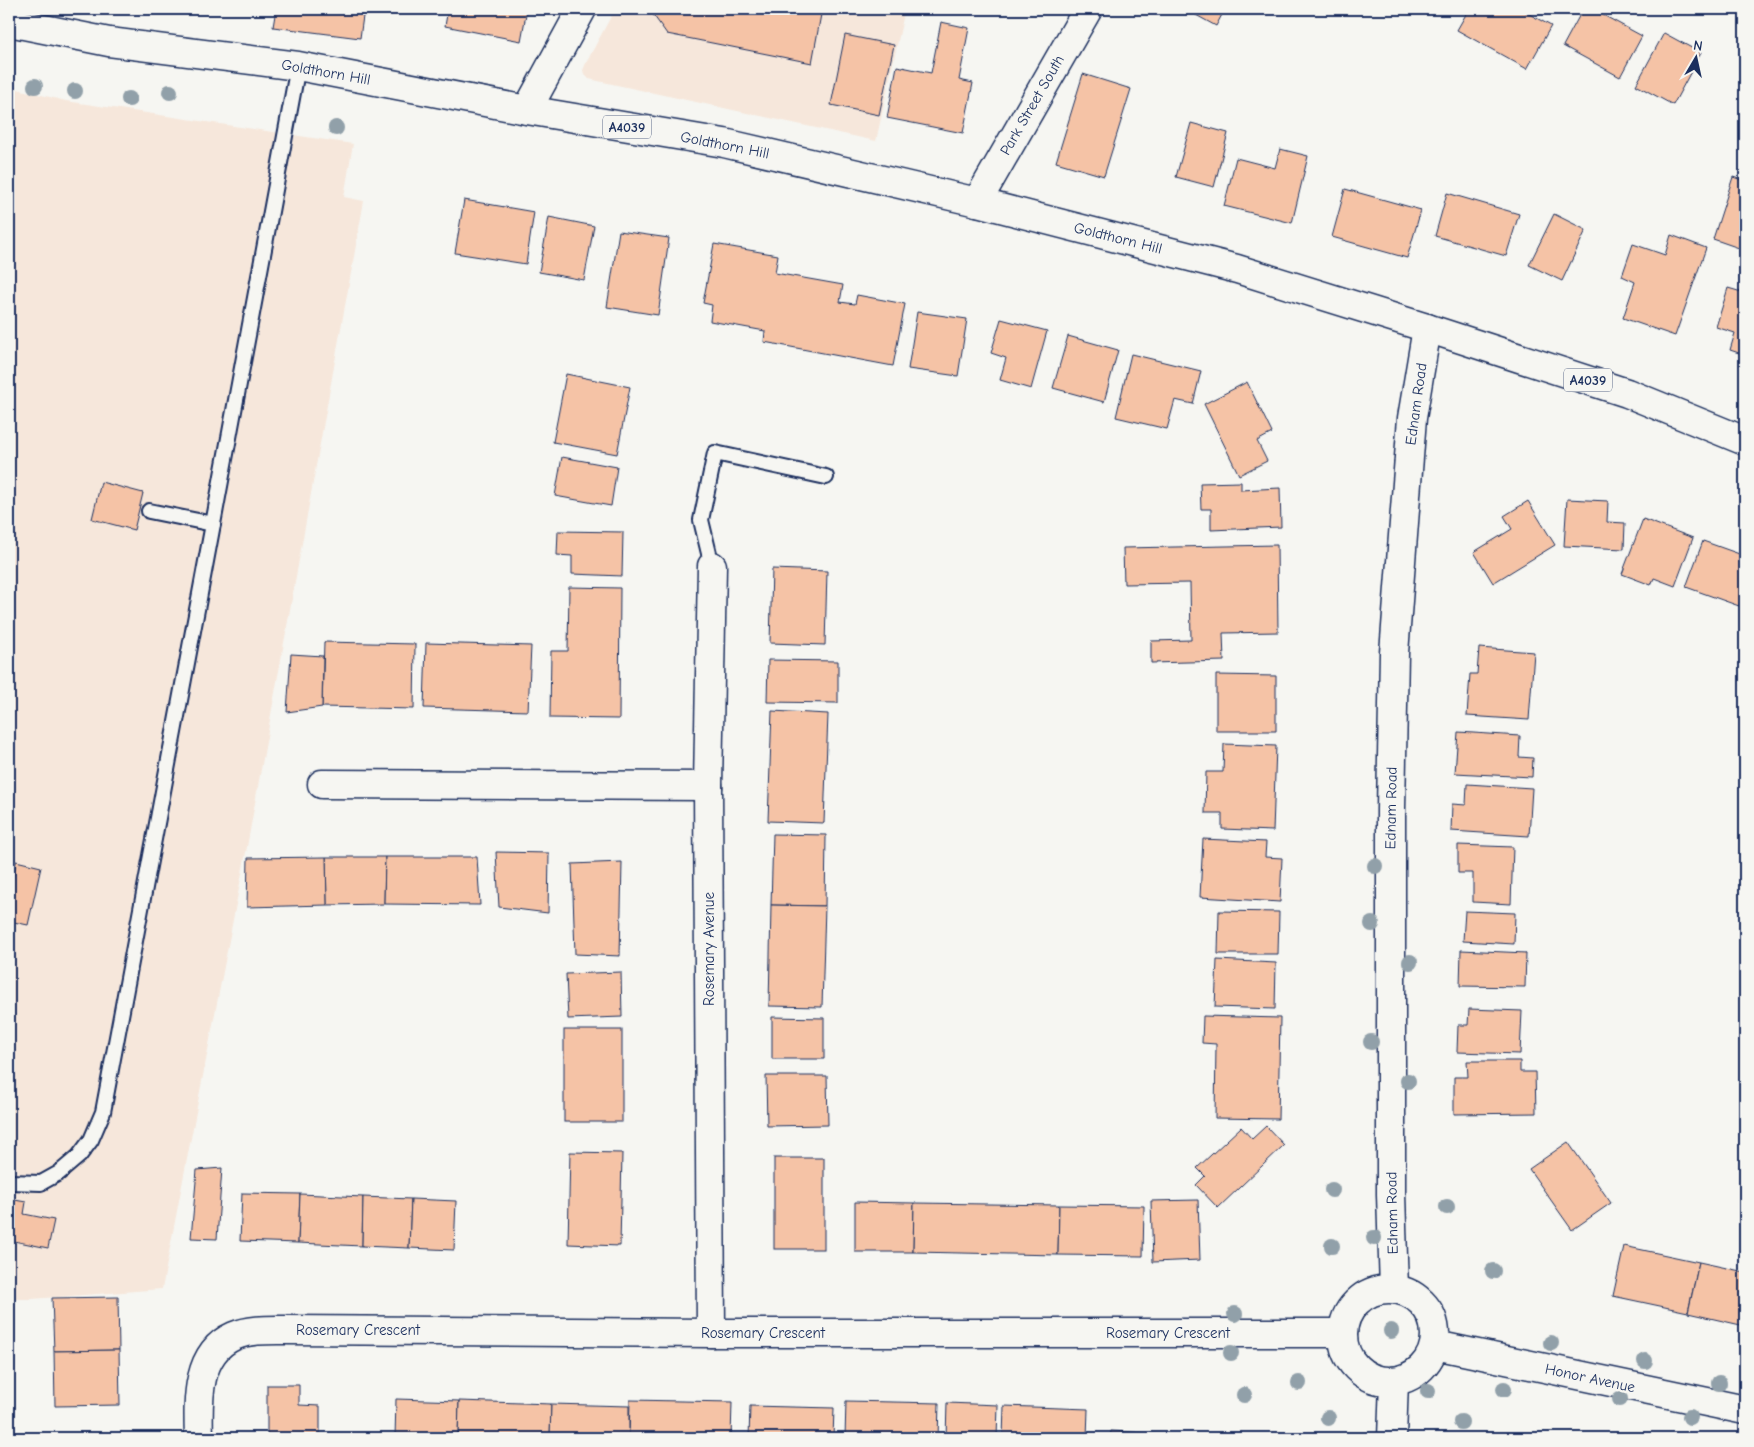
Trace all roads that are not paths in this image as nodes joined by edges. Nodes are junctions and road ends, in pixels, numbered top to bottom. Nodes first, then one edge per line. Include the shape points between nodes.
1 (582, 9) edge
2 (1088, 9) edge
3 (9, 22) edge
4 (298, 66) junction
5 (527, 110) junction
6 (977, 202) junction
7 (1427, 328) junction
8 (1745, 441) edge
9 (826, 477) dead end
10 (149, 511) dead end
11 (212, 524) junction
12 (712, 566) joint
13 (322, 784) dead end
14 (708, 786) junction
15 (9, 1182) edge
16 (1394, 1290) junction
17 (711, 1333) junction
18 (1343, 1333) junction
19 (1434, 1345) junction
20 (1394, 1381) junction
21 (1745, 1410) edge
22 (198, 1438) edge
23 (1392, 1438) edge

1 - 5 street
2 - 6 street, Park Street South
3 - 4 street, Goldthorn Hill / A4039 via 109,42
4 - 5 street, Goldthorn Hill / A4039
4 - 11 lane
5 - 6 street, Goldthorn Hill / A4039 via 724,143
6 - 7 street, Goldthorn Hill / A4039 via 1237,269
7 - 8 street, A4039 via 1627,393
7 - 16 street, Ednam Road via 1412,418 1394,653 1390,1194
9 - 12 lane via 715,453 701,520
10 - 11 lane
11 - 15 lane via 103,1112 91,1140 59,1174 41,1183
12 - 14 street, Rosemary Avenue
13 - 14 street
14 - 17 street, Rosemary Avenue
16 - 18 street via 1370,1293 1359,1301 1346,1320
16 - 19 street via 1408,1293 1428,1309 1436,1332
17 - 18 street, Rosemary Crescent
17 - 22 street, Rosemary Crescent via 250,1332 234,1336 220,1345 210,1358 198,1400
18 - 20 street via 1349,1358 1358,1369 1368,1376
19 - 20 street via 1417,1372
19 - 21 street, Honor Avenue
20 - 23 street

